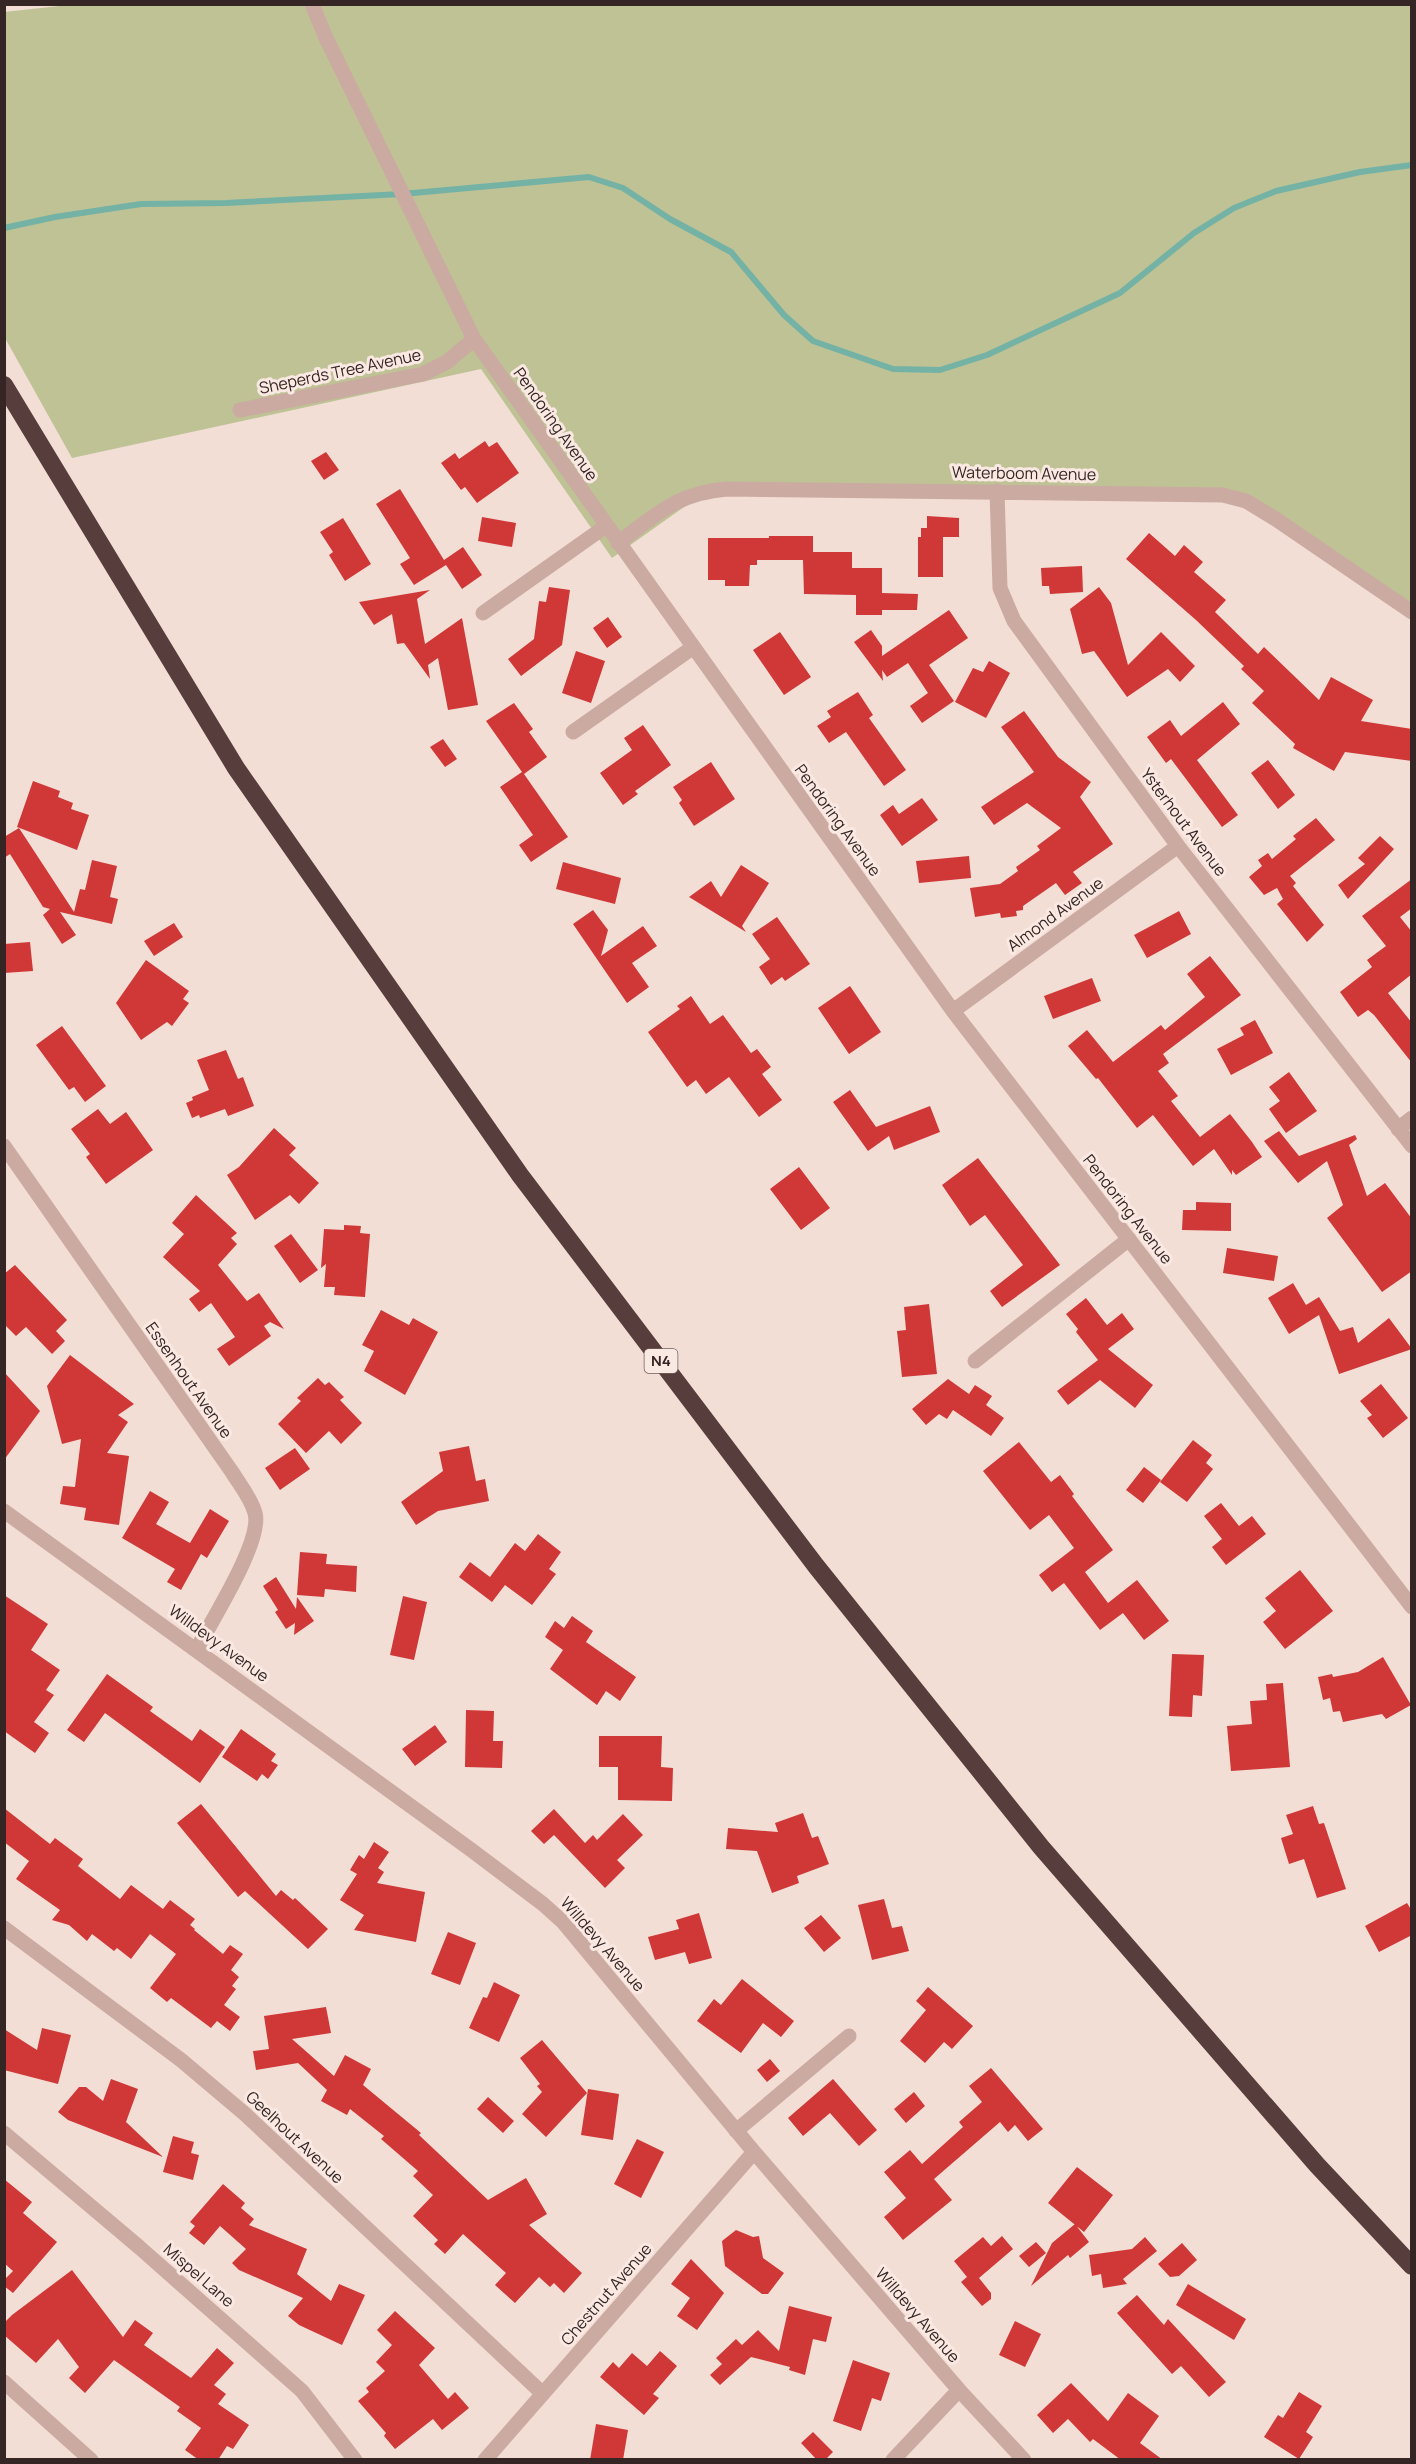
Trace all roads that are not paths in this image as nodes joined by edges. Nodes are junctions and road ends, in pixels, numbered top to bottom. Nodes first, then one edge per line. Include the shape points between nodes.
1 (312, 4) edge
2 (474, 339) junction
3 (4, 385) edge
4 (240, 410) dead end
5 (997, 491) junction
6 (606, 526) junction
7 (618, 543) junction
8 (1412, 612) edge
9 (483, 613) dead end
10 (692, 648) junction
11 (573, 732) dead end
12 (1178, 846) junction
13 (953, 1011) junction
14 (1412, 1118) edge
15 (1398, 1129) junction
16 (4, 1146) edge
17 (1412, 1146) edge
18 (1129, 1239) junction
19 (975, 1361) dead end
20 (4, 1511) edge
21 (1412, 1607) edge
22 (197, 1649) junction
23 (4, 1928) edge
24 (849, 2036) dead end
25 (736, 2131) junction
26 (4, 2133) edge
27 (754, 2152) junction
28 (1412, 2266) edge
29 (4, 2382) edge
30 (959, 2390) junction
31 (542, 2393) junction
32 (91, 2460) edge
33 (355, 2460) edge
34 (485, 2460) edge
35 (893, 2460) edge
36 (1024, 2460) edge

1 - 2 street, Pendoring Avenue
2 - 4 street, Sheperds Tree Avenue via 447,362 423,374
2 - 6 street, Pendoring Avenue
3 - 28 highway, N4 via 236,768 520,1174 816,1566 1041,1847 1317,2165
5 - 7 street, Waterboom Avenue via 712,490 690,494 671,504
5 - 8 street, Waterboom Avenue via 1222,495 1246,501
5 - 12 street, Ysterhout Avenue via 999,573 1004,602 1023,634
6 - 7 street, Pendoring Avenue
6 - 9 street
7 - 10 street, Pendoring Avenue
10 - 11 street
10 - 13 street, Pendoring Avenue
12 - 13 street, Almond Avenue
12 - 15 street, Ysterhout Avenue
13 - 18 street, Pendoring Avenue
14 - 15 street
15 - 17 street, Ysterhout Avenue
16 - 22 street, Essenhout Avenue via 232,1472 255,1513 254,1539
18 - 19 street
18 - 21 street, Pendoring Avenue
20 - 22 street, Willdevy Avenue
22 - 25 street, Willdevy Avenue via 543,1904 587,1950
23 - 31 street, Geelhout Avenue via 181,2060 244,2114
24 - 25 street
25 - 27 street, Willdevy Avenue
26 - 33 street, Mispel Lane via 295,2384
27 - 30 street, Willdevy Avenue
27 - 31 street, Chestnut Avenue
29 - 32 street
30 - 35 street
30 - 36 street, Willdevy Avenue
31 - 34 street, Chestnut Avenue

